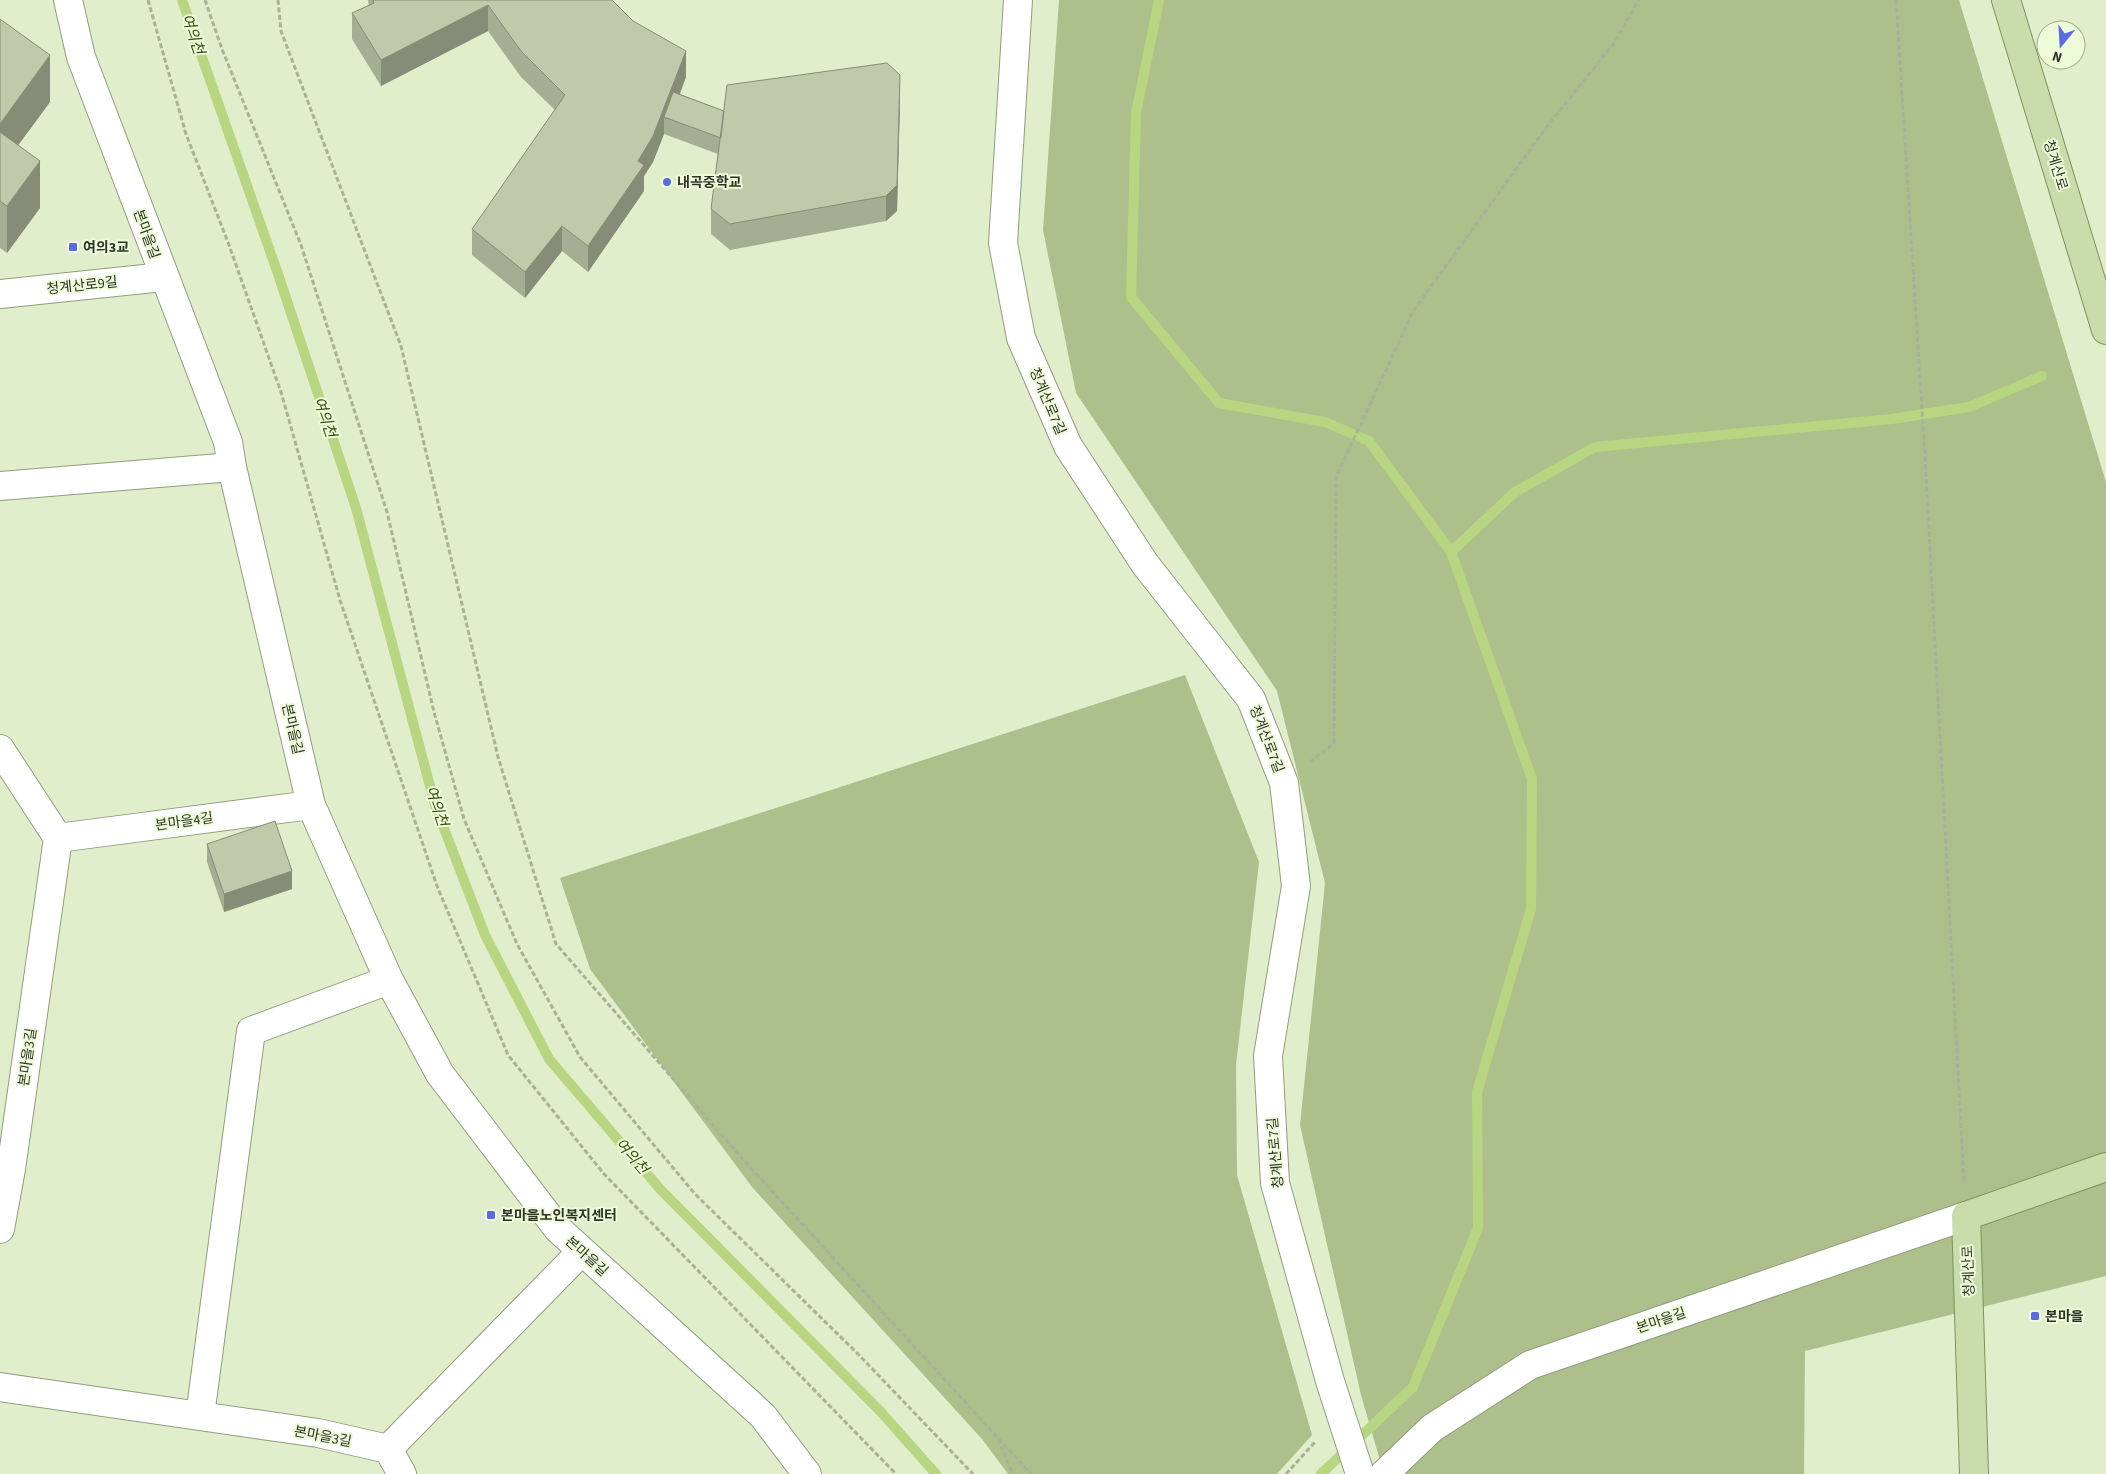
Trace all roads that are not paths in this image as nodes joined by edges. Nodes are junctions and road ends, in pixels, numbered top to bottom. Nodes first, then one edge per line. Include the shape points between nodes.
1 (68, 0) edge
2 (1018, 0) edge
3 (2006, 0) edge
4 (163, 277) junction
5 (0, 294) edge
6 (2106, 330) edge
7 (232, 467) junction
8 (0, 486) edge
9 (0, 749) edge
10 (311, 805) junction
11 (58, 838) junction
12 (389, 980) junction
13 (2106, 1167) edge
14 (1966, 1216) junction
15 (0, 1229) edge
16 (576, 1257) junction
17 (0, 1387) edge
18 (200, 1416) junction
19 (388, 1448) junction
20 (1368, 1473) edge
21 (402, 1474) edge
22 (808, 1474) edge
23 (1974, 1474) edge

1 - 4 street, 본마을길 via 81,57
2 - 20 street, 청계산로7길 via 1003,243 1021,338 1068,446 1145,564 1252,700 1284,783 1296,886 1268,1056 1275,1183 1342,1418
3 - 6 main road, 청계산로
4 - 5 street, 청계산로9길
4 - 7 street, 본마을길 via 228,442
7 - 8 street
7 - 10 street, 본마을길
9 - 11 street
10 - 11 street, 본마을4길
10 - 12 street, 본마을길
11 - 15 street, 본마을3길
12 - 16 street, 본마을길 via 440,1074
12 - 18 street via 251,1031
13 - 14 main road
14 - 20 street, 본마을길 via 1530,1365
14 - 23 main road, 청계산로
16 - 19 street
16 - 22 street, 본마을길 via 763,1416
17 - 18 street, 본마을3길
18 - 19 street, 본마을3길 via 318,1433
19 - 21 street

